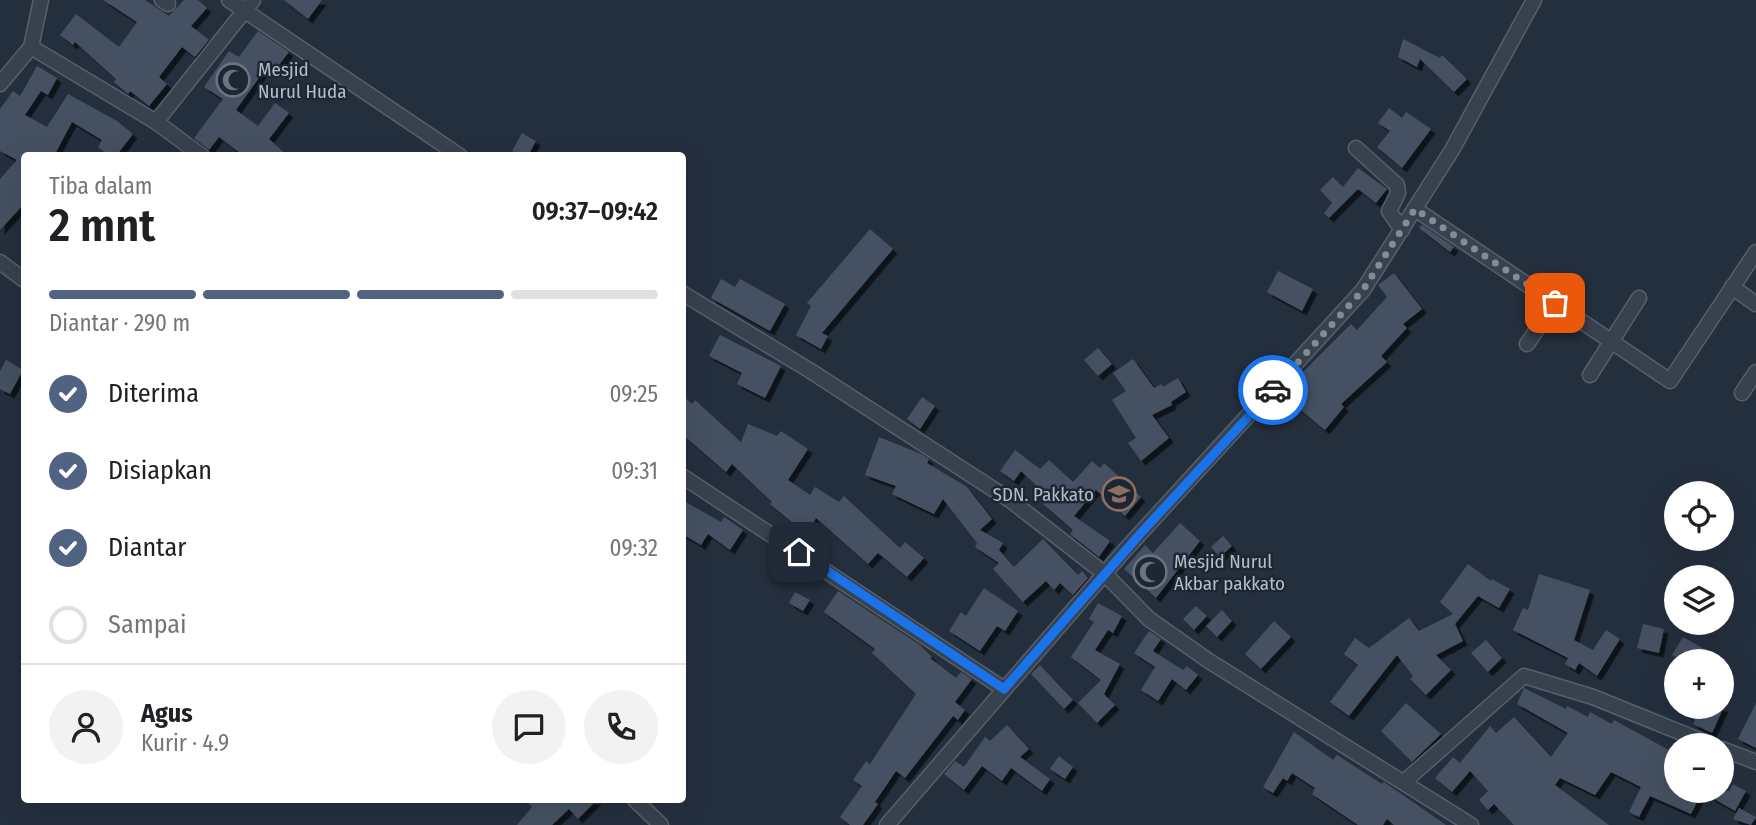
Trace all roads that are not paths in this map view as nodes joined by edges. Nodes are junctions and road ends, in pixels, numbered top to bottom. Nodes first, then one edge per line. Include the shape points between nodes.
1 (41, 0) edge
2 (229, 0) edge
3 (1534, 0) edge
4 (249, 6) edge
5 (31, 47) junction
6 (2, 78) edge
7 (156, 122) junction
8 (1356, 148) dead end
9 (197, 152) edge
10 (454, 152) edge
11 (1415, 209) junction
12 (1402, 230) junction
13 (1756, 252) edge
14 (0, 262) edge
15 (21, 278) edge
16 (1732, 288) junction
17 (686, 295) edge
18 (1639, 298) dead end
19 (1555, 303) junction
20 (1756, 304) edge
21 (1611, 341) junction
22 (1527, 344) dead end
23 (1756, 372) edge
24 (1590, 375) dead end
25 (1742, 393) dead end
26 (686, 479) edge
27 (1105, 574) junction
28 (1004, 689) junction
29 (1682, 733) edge
30 (1734, 754) edge
31 (1756, 762) edge
32 (1405, 781) junction
33 (638, 803) edge
34 (661, 825) edge
35 (887, 825) edge
36 (1471, 825) edge

1 - 5 street
2 - 4 street
3 - 11 street
4 - 7 street
4 - 10 street
5 - 6 street
5 - 7 street
7 - 9 street
8 - 12 street via 1397,185 1398,193 1388,211
11 - 12 street
11 - 19 street
12 - 27 street via 1378,270 1337,321
13 - 16 street
14 - 15 street
16 - 20 street
16 - 21 street via 1670,381
17 - 27 street via 1010,500
18 - 21 street
19 - 21 street
19 - 22 street
21 - 24 street
23 - 25 street
26 - 28 street
27 - 28 street
27 - 32 street via 1149,619 1209,661
28 - 35 street
29 - 32 street via 1524,676
30 - 31 street
32 - 36 street
33 - 34 street

